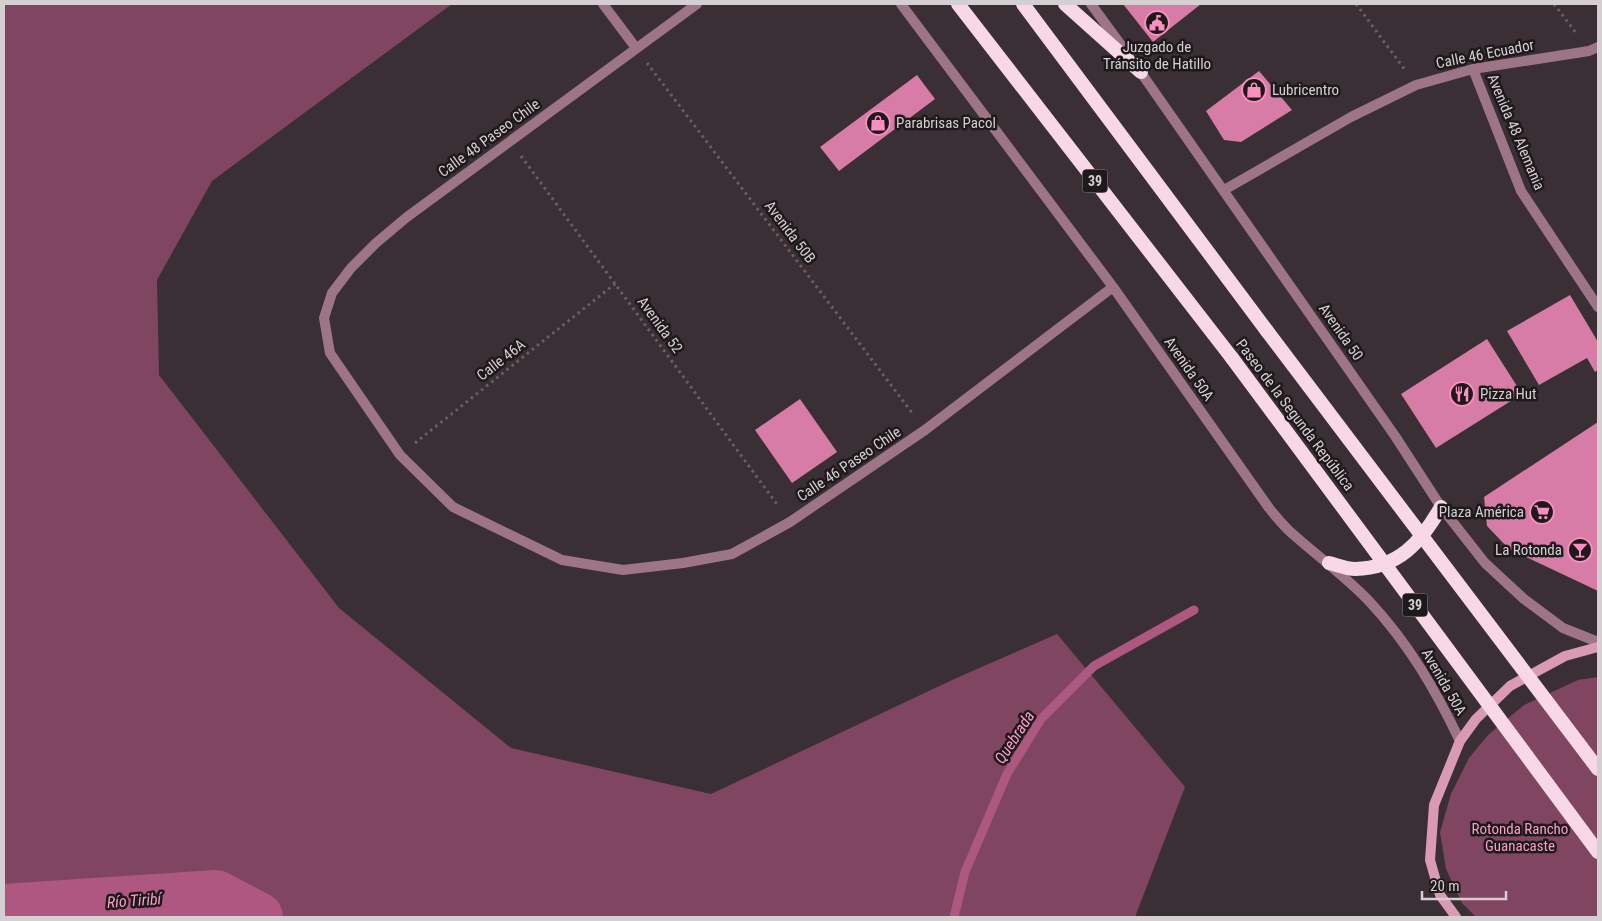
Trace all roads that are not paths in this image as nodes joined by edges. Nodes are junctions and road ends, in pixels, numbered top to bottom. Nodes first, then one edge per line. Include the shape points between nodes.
1 (603, 4) edge
2 (697, 4) edge
3 (901, 4) edge
4 (958, 4) edge
5 (1023, 4) edge
6 (1065, 4) edge
7 (1091, 4) edge
8 (636, 48) junction
9 (1594, 49) edge
10 (1473, 69) junction
11 (1141, 72) junction
12 (1224, 190) junction
13 (1113, 287) junction
14 (1598, 307) edge
15 (324, 318) joint
16 (1441, 507) junction
17 (1329, 563) junction
18 (1598, 642) edge
19 (1598, 647) edge
20 (1460, 741) junction
21 (1598, 769) edge
22 (1598, 852) edge
23 (1456, 917) edge

1 - 8 street
2 - 8 street, Calle 48 Paseo Chile
3 - 13 street, Avenida 50A
4 - 22 highway, Paseo de la Segunda República / 39, bridge via 1232,358
5 - 21 highway, Paseo de la Segunda República, bridge
6 - 11 highway
7 - 11 street, Avenida 50
8 - 15 street, Calle 48 Paseo Chile via 376,243 351,268 332,294
9 - 10 street, Calle 46 Ecuador
10 - 12 street, Calle 46 Ecuador via 1416,85 1351,117
10 - 14 street, Avenida 48 Alemania via 1521,191
11 - 12 street, Avenida 50
12 - 16 street, Avenida 50
13 - 15 street, Calle 46 Paseo Chile via 925,430 790,522 732,554 623,570 562,560 453,507 400,454 330,353
13 - 17 street, Avenida 50A via 1269,508 1293,535
16 - 17 highway via 1430,526 1396,560 1354,569
16 - 18 street, Avenida 50 via 1485,564 1524,599 1563,628
17 - 20 street, Avenida 50A via 1405,644 1435,691
19 - 20 main road via 1565,656 1510,686 1476,719
20 - 23 main road via 1434,805 1430,860 1440,895

